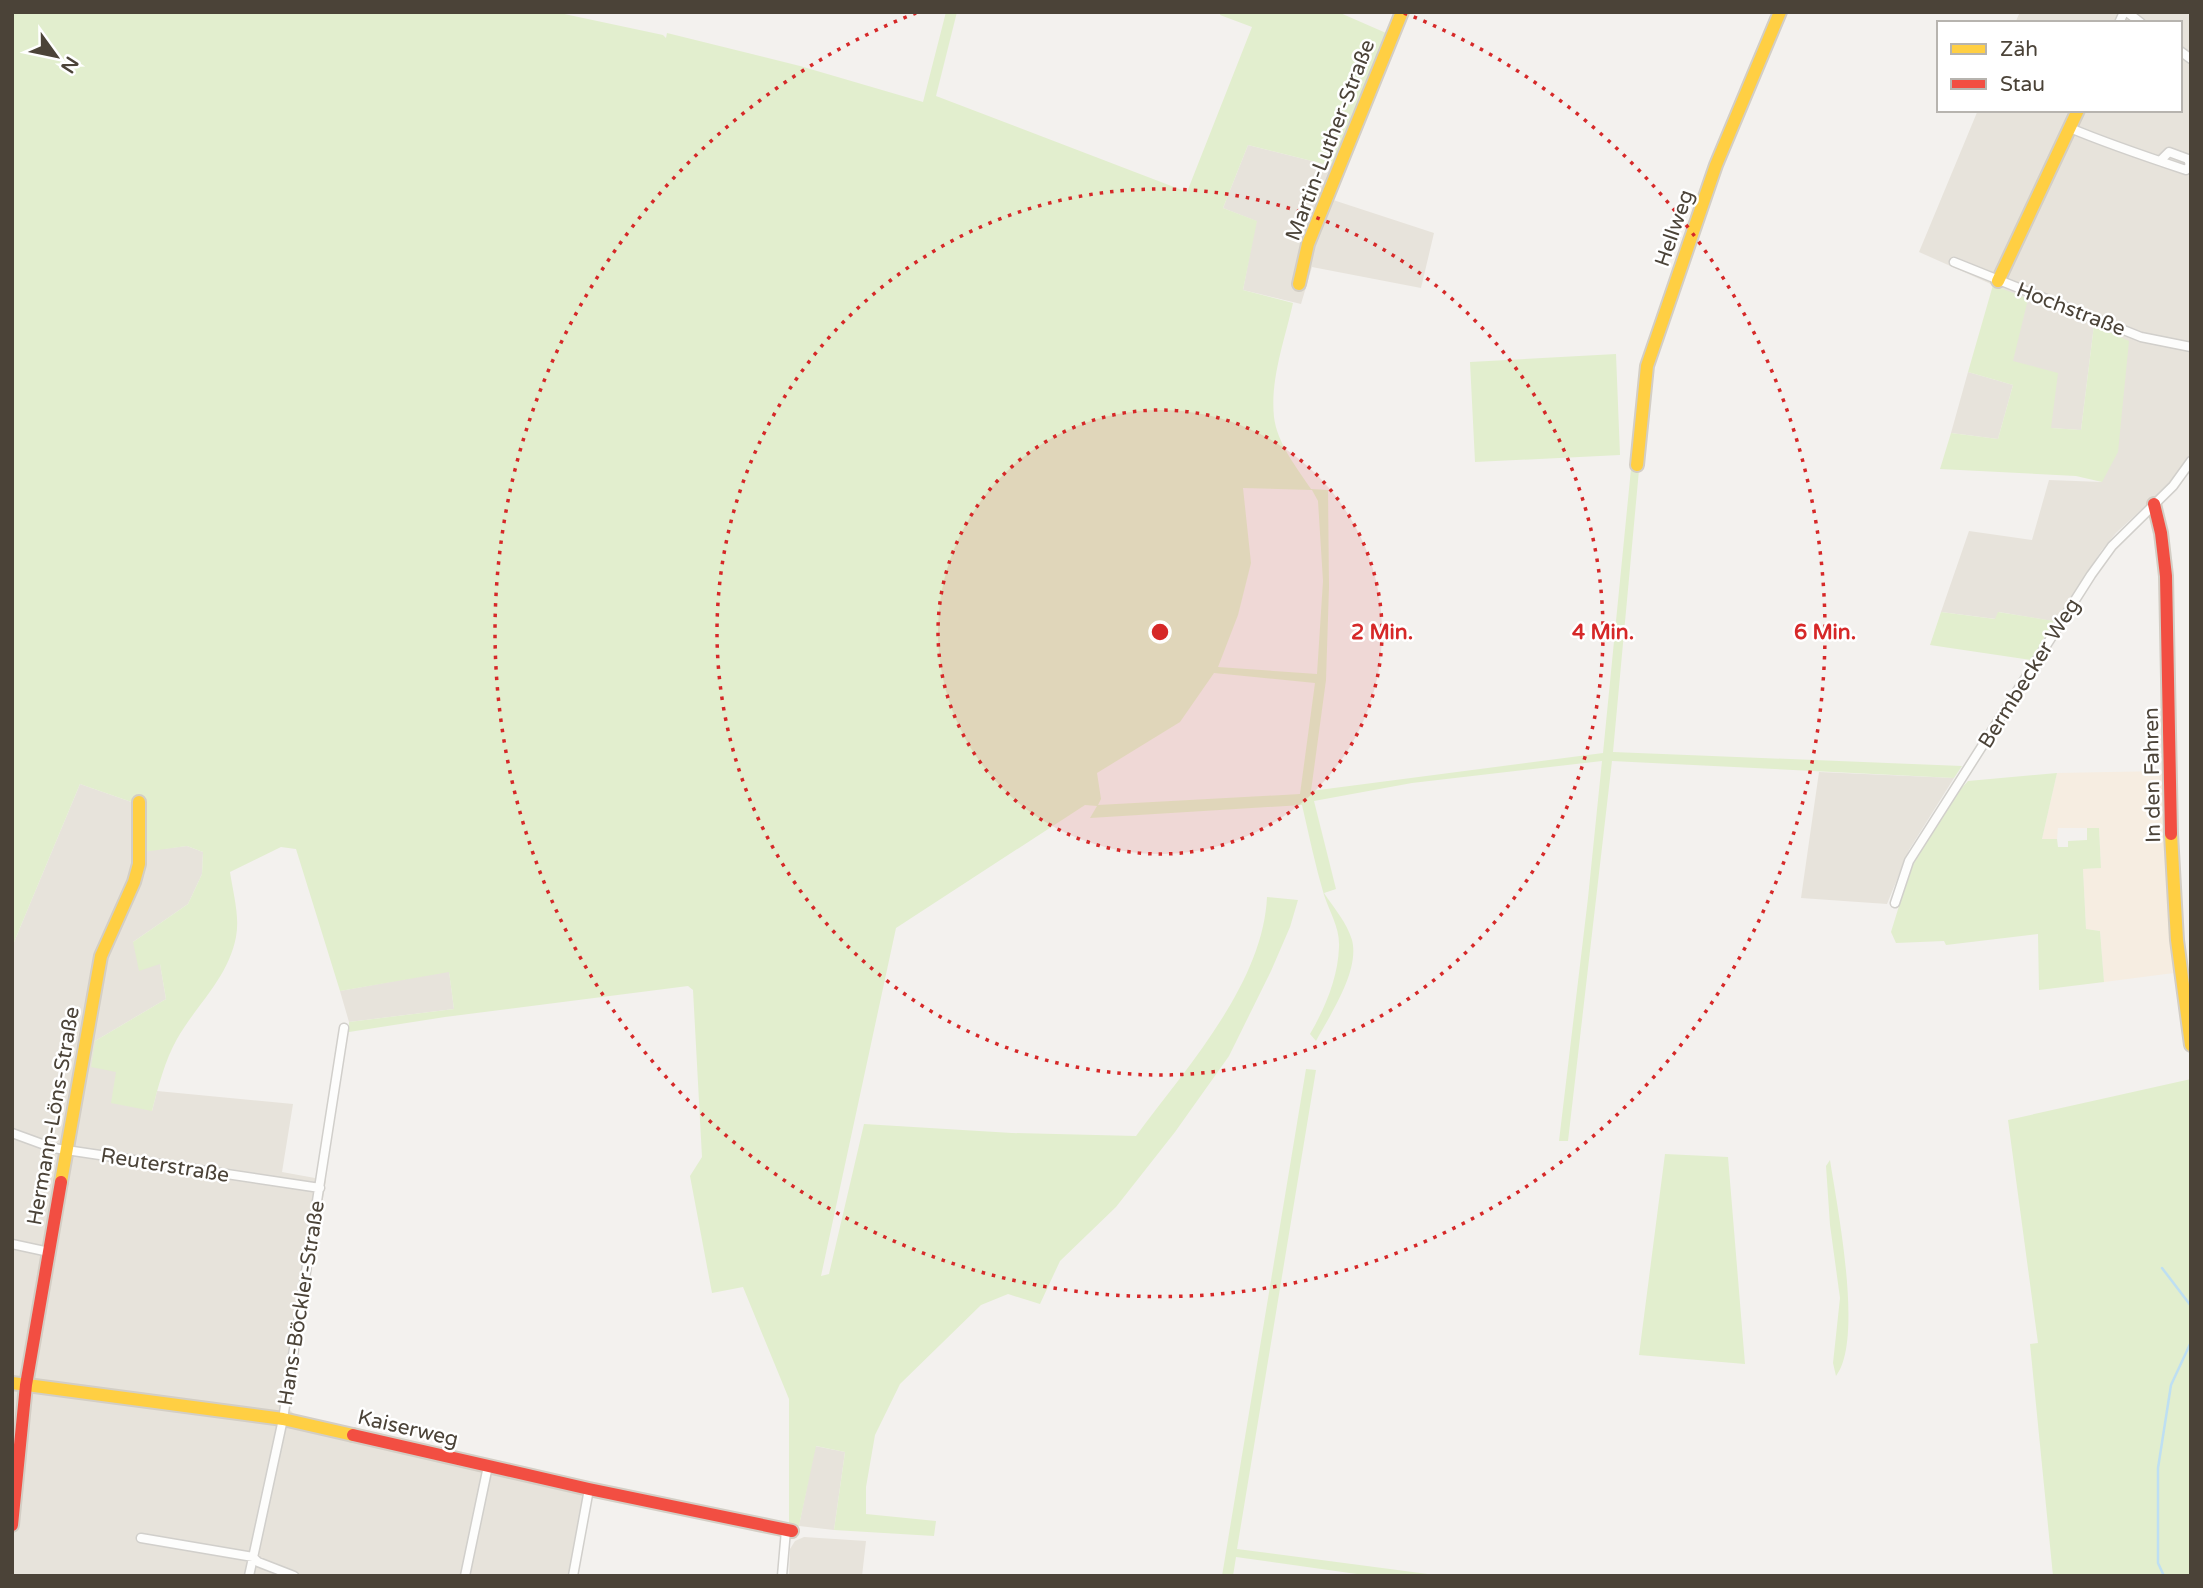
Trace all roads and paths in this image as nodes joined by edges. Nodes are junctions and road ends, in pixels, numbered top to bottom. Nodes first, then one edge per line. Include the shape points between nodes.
1 (1402, 12) edge
2 (1780, 12) edge
3 (2077, 112) edge
4 (2070, 128) junction
5 (2160, 161) dead end
6 (1954, 262) dead end
7 (1998, 281) junction
8 (1299, 284) dead end
9 (2191, 347) edge
10 (2191, 461) edge
11 (1637, 466) dead end
12 (2154, 505) junction
13 (139, 802) dead end
14 (1895, 903) dead end
15 (344, 1028) dead end
16 (2191, 1045) edge
17 (12, 1133) edge
18 (66, 1150) junction
19 (320, 1188) junction
20 (12, 1244) edge
21 (49, 1252) junction
22 (12, 1383) edge
23 (26, 1385) junction
24 (283, 1419) junction
25 (488, 1466) junction
26 (589, 1489) junction
27 (12, 1525) edge
28 (789, 1530) joint
29 (141, 1538) dead end
30 (253, 1557) junction
31 (249, 1576) edge
32 (294, 1576) edge
33 (466, 1576) edge
34 (573, 1576) edge
35 (782, 1576) edge

1 - 8 street, Martin-Luther-Straße via 1308,244
2 - 11 street, Hellweg via 1716,165 1647,366
3 - 4 street
4 - 5 street
4 - 7 street
6 - 7 street, Hochstraße
7 - 9 street, Hochstraße via 2141,337
10 - 12 street, Bermbecker Weg
12 - 14 street, Bermbecker Weg via 2112,545 2091,575 1909,861
12 - 16 street, In den Fahren via 2162,528 2166,590 2176,929
13 - 18 street, Hermann-Löns-Straße via 139,863 101,956
15 - 19 street, Hans-Böckler-Straße
17 - 18 street, Reuterstraße
18 - 19 street, Reuterstraße
18 - 21 street, Hermann-Löns-Straße
19 - 24 street, Hans-Böckler-Straße
20 - 21 street
21 - 23 street, Hermann-Löns-Straße
22 - 23 street, Kaiserweg
23 - 24 street, Kaiserweg
23 - 27 street, Hermann-Löns-Straße
24 - 25 street, Kaiserweg
24 - 30 street, Hans-Böckler-Straße
25 - 26 street, Kaiserweg
25 - 33 street
26 - 28 street, Kaiserweg
26 - 34 street
28 - 35 street
29 - 30 street
30 - 31 street, Hans-Böckler-Straße
30 - 32 street

